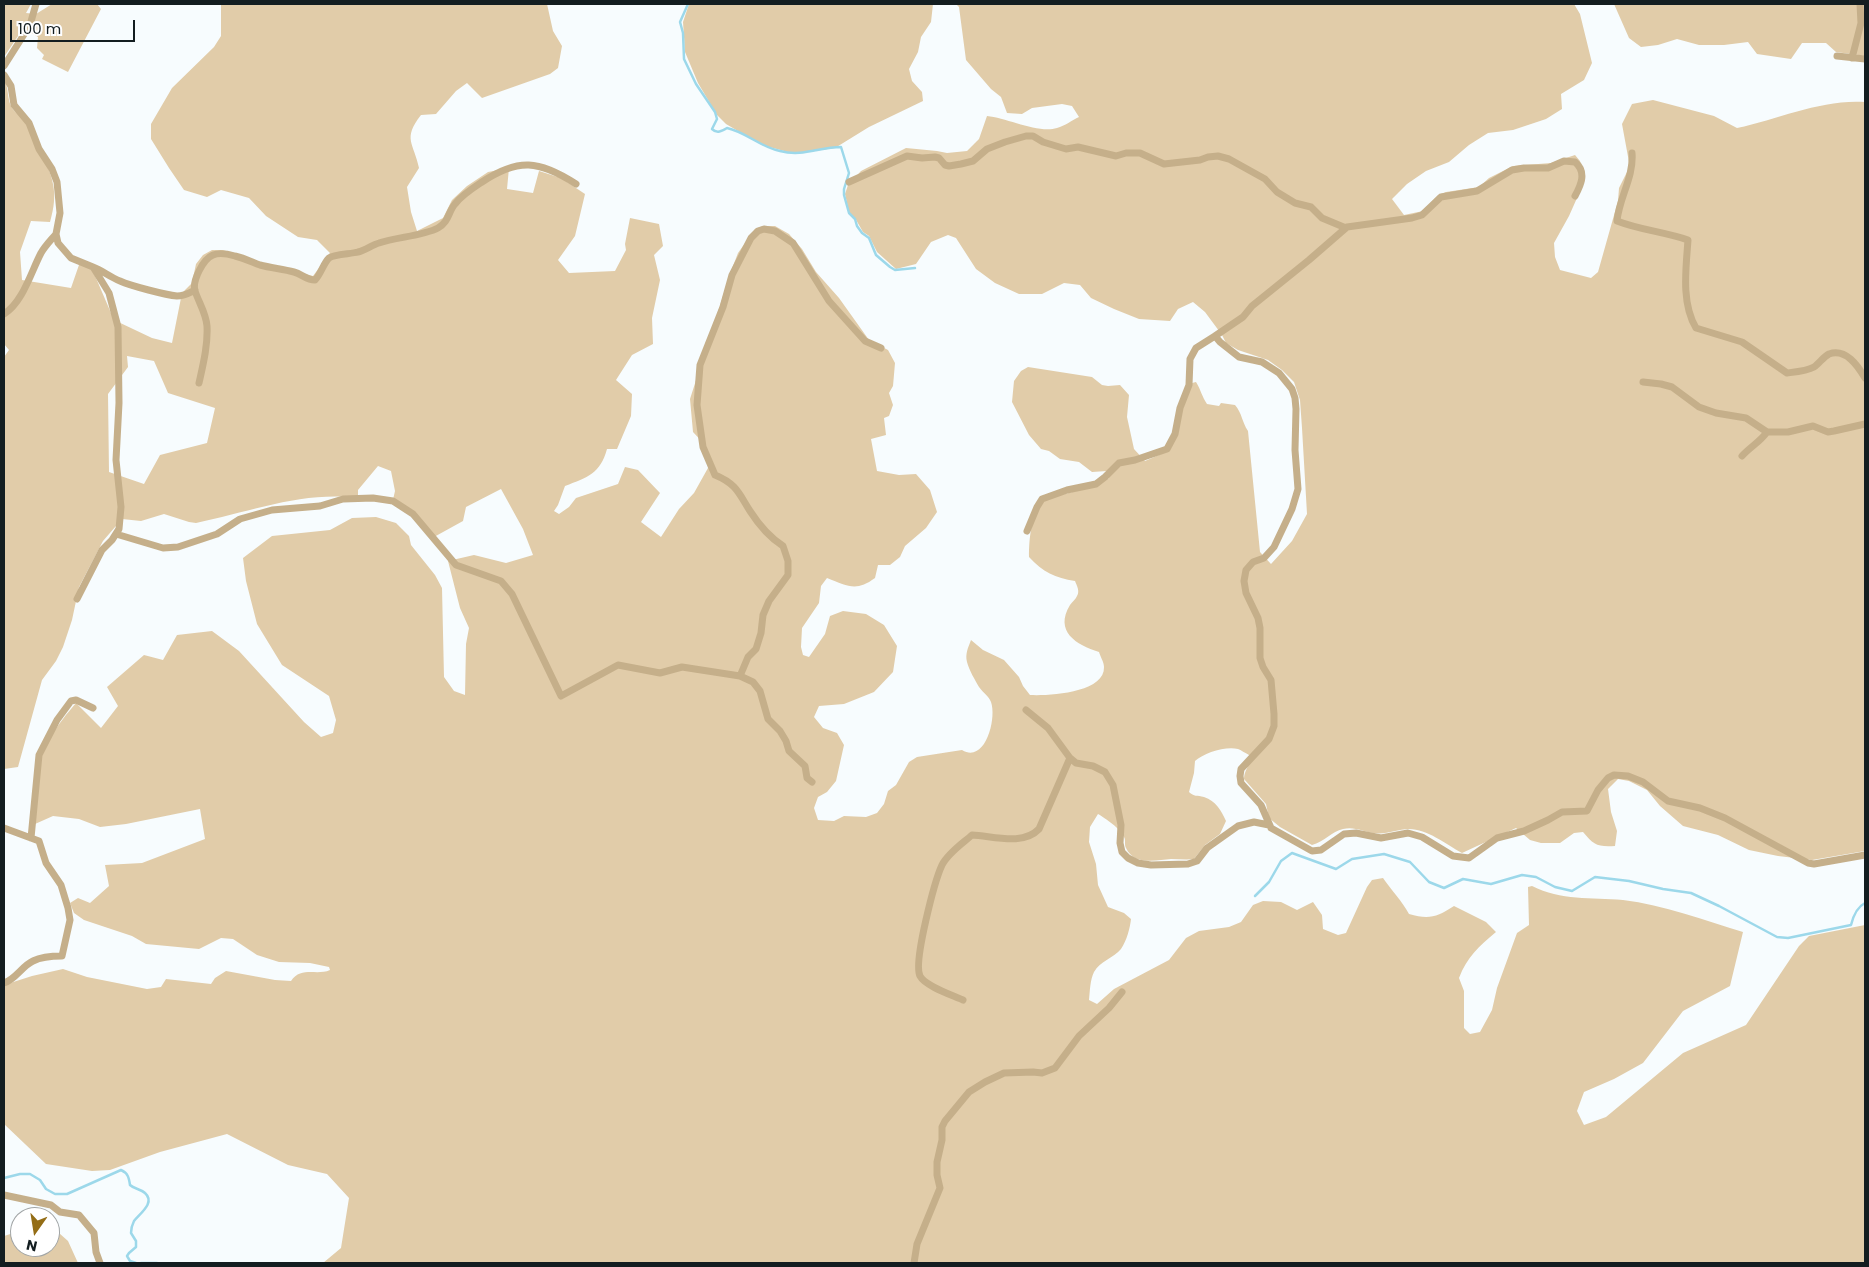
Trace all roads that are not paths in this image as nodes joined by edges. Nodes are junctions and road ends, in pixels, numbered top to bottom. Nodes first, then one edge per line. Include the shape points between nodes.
1 (36, 4) edge
2 (1860, 4) edge
3 (1837, 56) dead end
4 (1852, 58) junction
5 (1865, 59) edge
6 (4, 66) edge
7 (4, 75) edge
8 (1632, 153) dead end
9 (849, 182) dead end
10 (576, 184) dead end
11 (1575, 196) dead end
12 (1346, 228) junction
13 (56, 234) junction
14 (93, 267) junction
15 (195, 290) junction
16 (4, 314) edge
17 (1215, 336) junction
18 (882, 348) dead end
19 (1865, 378) edge
20 (1643, 382) dead end
21 (199, 383) dead end
22 (1865, 424) edge
23 (1767, 432) junction
24 (1742, 456) dead end
25 (1027, 531) dead end
26 (116, 534) junction
27 (77, 599) dead end
28 (740, 676) junction
29 (93, 708) dead end
30 (1026, 710) dead end
31 (1070, 758) junction
32 (812, 782) dead end
33 (1269, 825) junction
34 (4, 828) edge
35 (31, 838) junction
36 (1865, 855) edge
37 (4, 983) edge
38 (1122, 992) dead end
39 (963, 1000) dead end
40 (4, 1195) edge
41 (100, 1263) edge
42 (914, 1263) edge

1 - 6 street via 30,25
2 - 4 street via 1861,23
3 - 4 street
4 - 5 street
7 - 13 street via 11,86 14,105 29,123 57,182 60,213
8 - 19 street via 1633,163 1617,221 1688,240 1687,301 1696,328 1742,342 1787,373 1810,369 1827,355 1841,354 1855,362
9 - 12 street via 907,156 935,156 945,165 955,165 973,161 1005,142 1033,136 1066,149 1078,147 1116,156 1126,152 1140,153 1164,164 1218,156 1229,159 1265,179 1277,192 1295,203 1311,207 1322,218
10 - 15 street via 559,173 540,167 523,164 502,169 454,204 447,221 438,228 378,243 361,252 334,255 315,280 296,272 218,254 205,262 196,278
11 - 12 street via 1582,180 1581,168 1575,162 1564,160 1543,168 1518,168 1477,191 1441,197 1422,215
12 - 17 street via 1243,317
13 - 14 street via 58,243 67,254
13 - 16 street via 42,250 11,309
14 - 15 street via 122,282 177,296
14 - 26 street via 109,293 118,327 116,460 121,507
15 - 21 street via 203,305 207,326
17 - 25 street via 1196,348 1190,359 1188,385 1175,434 1167,449 1119,463 1096,484 1042,499
17 - 33 street via 1239,358 1262,362 1279,372 1295,398 1298,489 1274,547 1246,570 1244,582 1258,618 1260,658 1271,680 1274,726 1269,739 1241,769 1240,776 1243,786 1261,805
18 - 28 street via 865,342 829,301 793,243 775,231 758,230 732,275 700,365 697,405 703,447 715,475 739,491 771,538 783,546 788,561 788,575 769,601 756,649 748,657
20 - 23 street via 1672,387 1699,407 1746,418
22 - 23 street via 1828,432 1808,426 1788,432
23 - 24 street
26 - 27 street via 102,550
26 - 28 street via 163,548 178,547 216,534 240,519 272,510 320,506 343,499 393,501 413,514 456,565 501,581 512,594 561,696 618,665 660,673 682,668
28 - 32 street via 753,682 760,691 768,718 786,741 789,751 805,766 807,778
29 - 35 street via 71,701 39,755
30 - 31 street via 1048,728
31 - 33 street via 1105,772 1113,786 1118,809 1122,852 1138,863 1188,864 1197,861 1207,848 1238,826 1254,822
31 - 39 street via 1034,834 1016,838 972,835 943,862 919,950 918,973 927,984
33 - 36 street via 1312,851 1321,850 1344,834 1381,838 1408,833 1422,837 1454,856 1469,858 1497,838 1524,831 1562,812 1587,811 1608,778 1621,775 1643,782 1668,801 1726,818 1808,863
34 - 35 street
35 - 37 street via 39,840 46,863 61,885 70,920 62,956 32,961 12,980
38 - 42 street via 1079,1036 1055,1068 1042,1073 1004,1073 969,1092 945,1120 937,1162 940,1188 917,1244
40 - 41 street via 51,1204 60,1212 79,1215 94,1233

